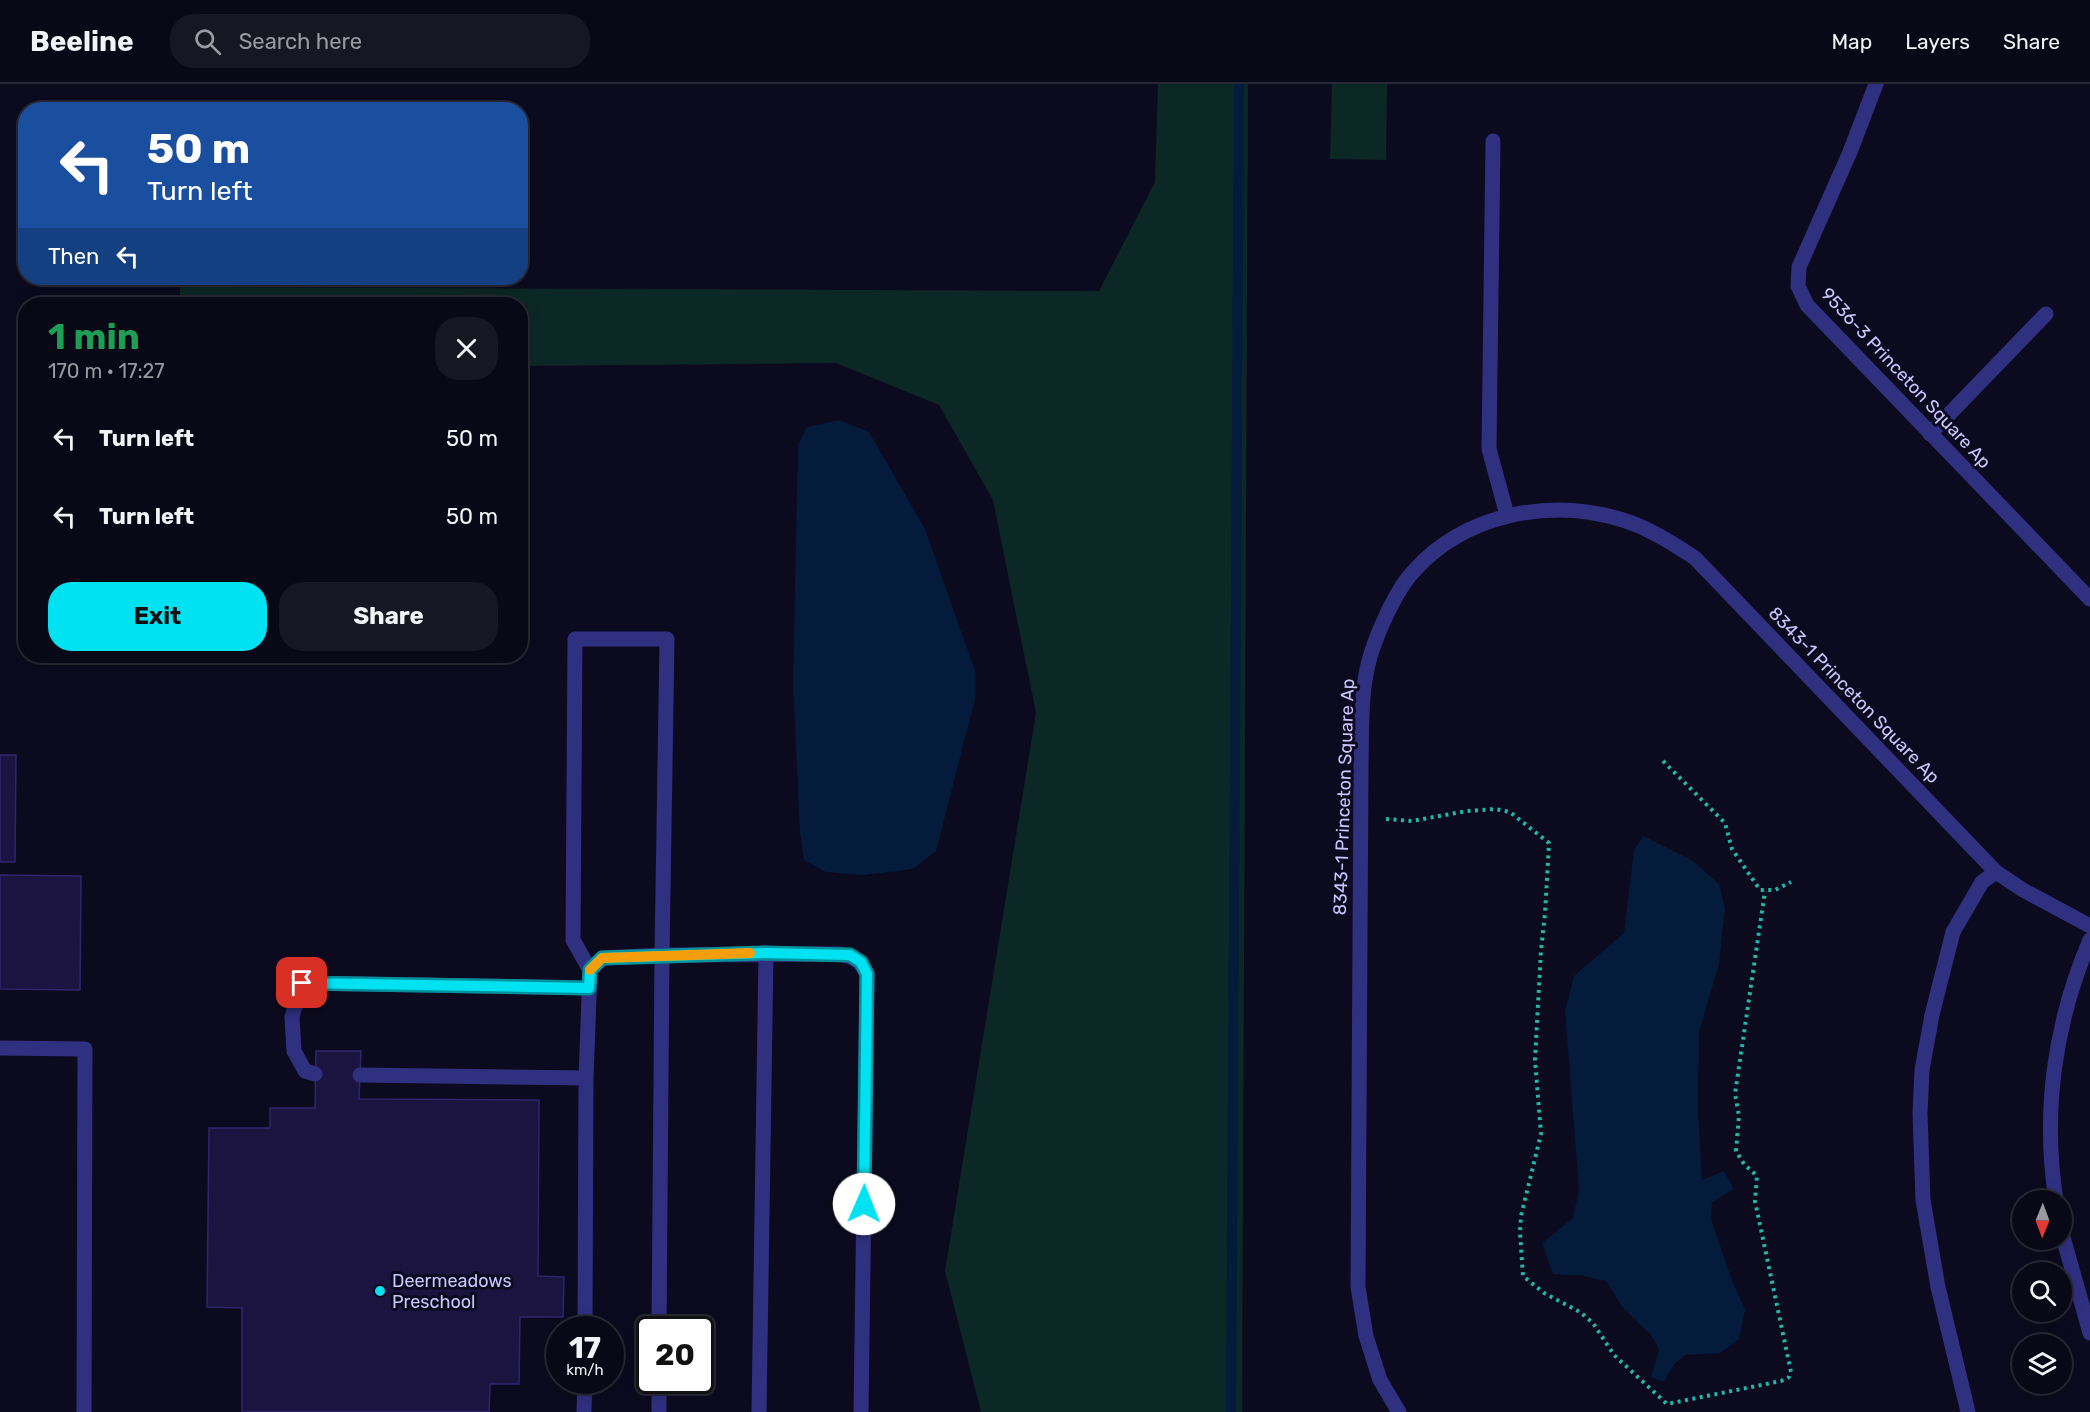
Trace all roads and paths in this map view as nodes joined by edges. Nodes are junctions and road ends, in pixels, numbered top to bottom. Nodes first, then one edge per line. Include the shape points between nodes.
1 (1876, 84) edge
2 (1493, 141) dead end
3 (2046, 314) dead end
4 (1930, 434) junction
5 (1507, 515) junction
6 (2090, 599) edge
7 (1663, 762) dead end
8 (1360, 817) junction
9 (1996, 872) junction
10 (1791, 882) dead end
11 (1765, 891) junction
12 (2090, 926) edge
13 (2090, 940) edge
14 (766, 953) junction
15 (662, 955) junction
16 (590, 970) junction
17 (589, 988) junction
18 (0, 1048) edge
19 (315, 1074) dead end
20 (360, 1075) dead end
21 (586, 1078) junction
22 (2054, 1190) edge
23 (2067, 1250) edge
24 (585, 1316) edge
25 (659, 1316) edge
26 (2090, 1333) edge
27 (585, 1394) edge
28 (659, 1394) edge
29 (84, 1412) edge
30 (584, 1412) edge
31 (658, 1412) edge
32 (759, 1412) edge
33 (861, 1412) edge
34 (1399, 1412) edge
35 (1968, 1412) edge

1 - 4 street, 9536-3 Princeton Square Ap via 1799,267 1798,286 1807,305
2 - 5 street via 1489,449
3 - 4 street
4 - 6 street, 9536-3 Princeton Square Ap
5 - 8 street, 8343-1 Princeton Square Ap via 1474,527 1440,548 1412,572 1387,613 1370,658 1363,702
5 - 9 street, 8343-1 Princeton Square Ap via 1574,511 1622,520 1664,537 1695,558
7 - 11 path via 1725,823 1732,849 1760,890
8 - 11 path via 1412,821 1495,809 1510,812 1549,843 1535,1060 1541,1134 1521,1216 1523,1276 1593,1323 1614,1354 1667,1404 1781,1381 1791,1372 1755,1201 1757,1176 1736,1151 1739,1116 1735,1094
8 - 34 street, 8343-1 Princeton Square Ap via 1358,1287 1366,1336 1380,1380
9 - 12 street, 8343-1 Princeton Square Ap via 2023,891
9 - 35 street via 1982,882 1953,932 1922,1070 1923,1200 1938,1287
10 - 11 path
13 - 22 street via 2059,1031 2050,1136
14 - 15 street
14 - 32 street
14 - 33 street via 850,955 861,962 867,974
15 - 16 street via 602,958
15 - 16 street via 667,639 575,639 573,940
15 - 25 street
16 - 17 street
17 - 19 street via 302,983 292,1017 294,1051 305,1071
17 - 21 street
18 - 29 street via 85,1049
20 - 21 street
21 - 24 street
23 - 26 street
27 - 30 street
28 - 31 street

